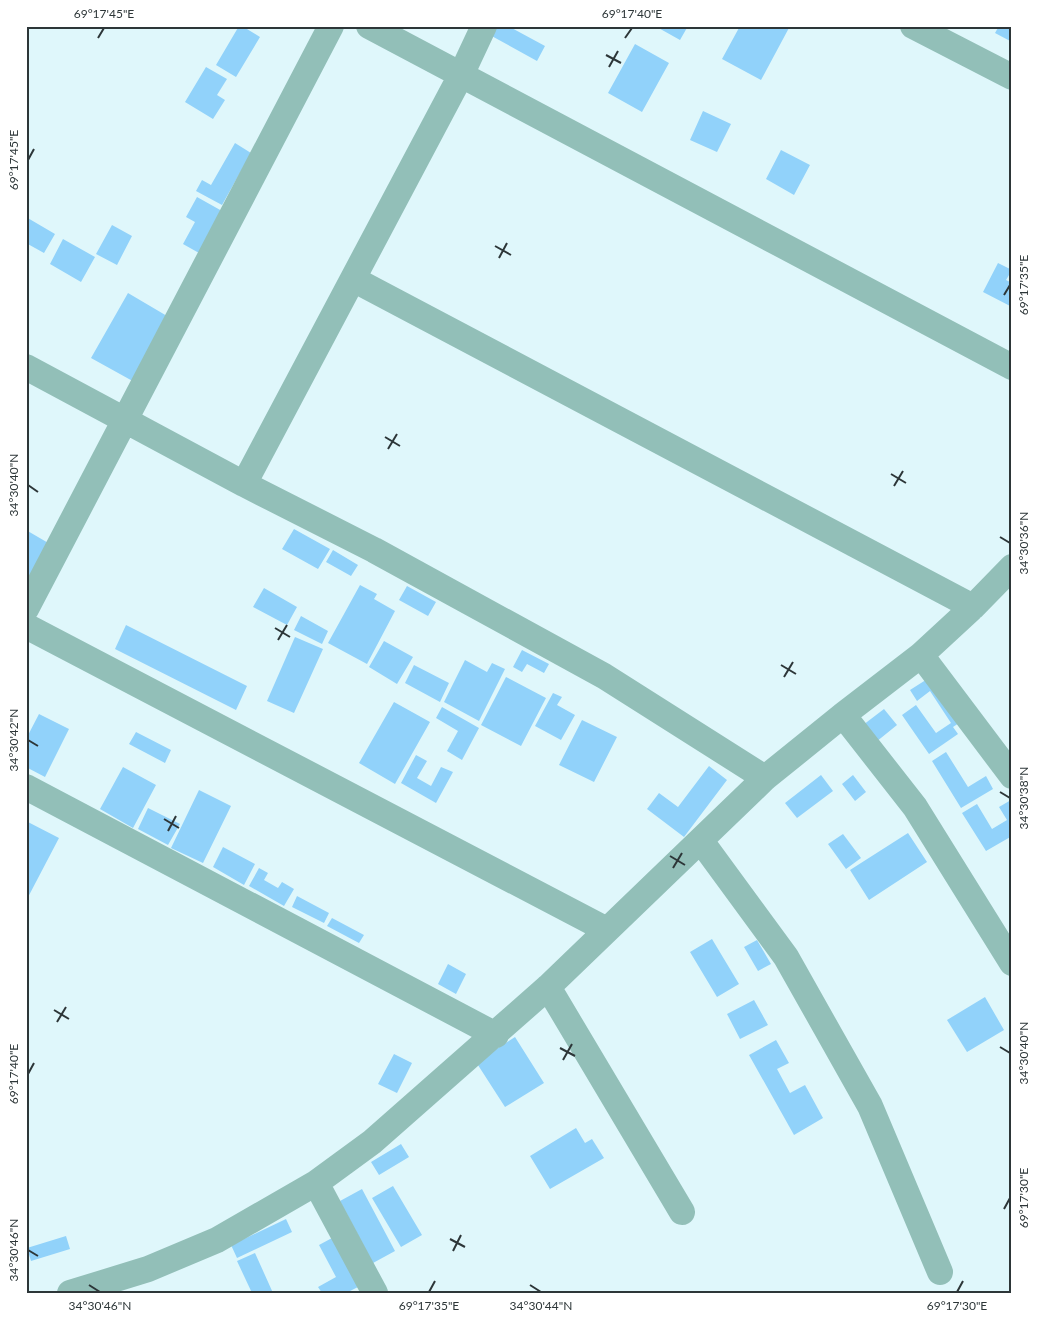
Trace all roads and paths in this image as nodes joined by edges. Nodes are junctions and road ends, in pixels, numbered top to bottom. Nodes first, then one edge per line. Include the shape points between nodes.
1 (331, 26) edge
2 (369, 26) edge
3 (484, 26) edge
4 (913, 26) edge
5 (460, 75) junction
6 (1012, 77) edge
7 (353, 279) junction
8 (1012, 366) edge
9 (26, 367) edge
10 (126, 420) junction
11 (244, 484) junction
12 (1012, 567) edge
13 (973, 607) junction
14 (26, 609) edge
15 (26, 626) edge
16 (921, 655) junction
17 (843, 715) junction
18 (1012, 776) edge
19 (765, 778) junction
20 (26, 787) edge
21 (701, 841) junction
22 (608, 930) junction
23 (1012, 963) edge
24 (548, 987) junction
25 (496, 1034) junction
26 (316, 1183) junction
27 (682, 1212) dead end
28 (940, 1272) dead end
29 (70, 1293) edge
30 (375, 1293) edge

1 - 10 street
2 - 5 street
3 - 5 street
4 - 6 street
5 - 7 street
5 - 8 street
7 - 11 street
7 - 13 street
9 - 10 street
10 - 11 street
10 - 14 street
11 - 19 street via 374,550 604,676
12 - 13 street
13 - 16 street
15 - 22 street
16 - 17 street
16 - 18 street
17 - 19 street
17 - 23 street via 915,807
19 - 21 street
20 - 25 street
21 - 22 street
21 - 28 street via 786,956 866,1098
22 - 24 street
24 - 25 street
24 - 27 street
25 - 26 street via 372,1142
26 - 29 street via 217,1240 148,1269
26 - 30 street

